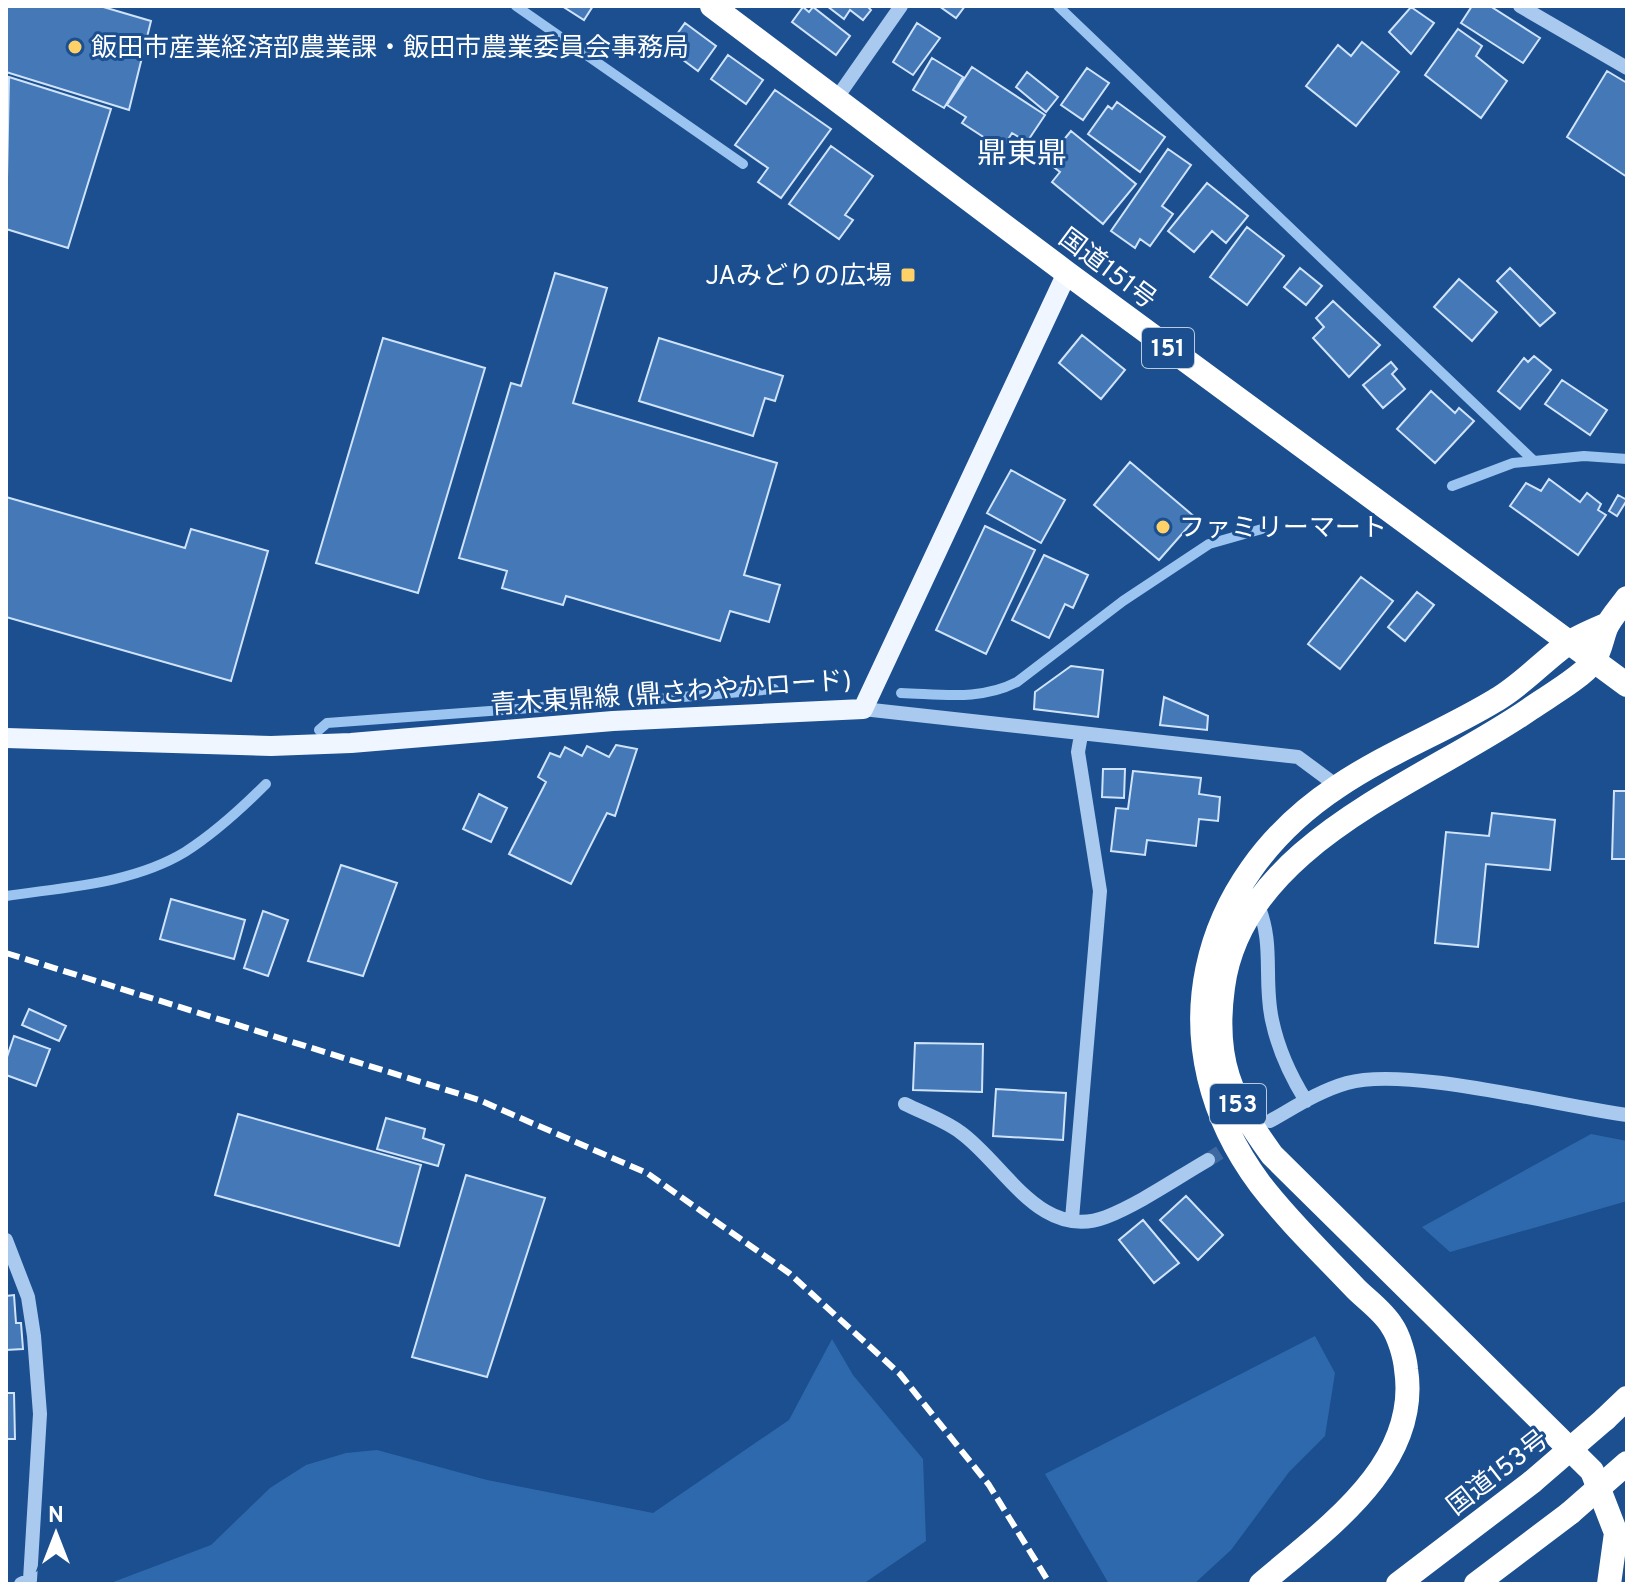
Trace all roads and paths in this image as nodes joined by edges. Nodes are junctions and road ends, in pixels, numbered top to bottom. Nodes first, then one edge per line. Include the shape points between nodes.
1 (712, 6) edge
2 (901, 6) edge
3 (1520, 6) edge
4 (1627, 68) edge
5 (836, 99) junction
6 (1067, 273) junction
7 (1627, 598) edge
8 (1608, 624) junction
9 (1569, 643) junction
10 (1593, 661) junction
11 (1627, 685) edge
12 (863, 709) junction
13 (1081, 735) junction
14 (6, 738) edge
15 (1337, 786) junction
16 (1256, 903) junction
17 (1306, 1101) junction
18 (905, 1104) dead end
19 (1627, 1115) edge
20 (1270, 1121) dead end
21 (1208, 1160) tunnel mouth
22 (1072, 1219) junction
23 (6, 1240) edge
24 (1627, 1398) edge
25 (1627, 1463) edge
26 (21, 1584) edge
27 (1261, 1584) edge
28 (1398, 1584) edge
29 (1476, 1584) edge
30 (1609, 1584) edge

1 - 5 highway, 国道151号 / 151
2 - 5 street
3 - 4 street
5 - 6 highway, 国道151号 / 151
6 - 9 highway, 国道151号 / 151
6 - 12 main road, 青木東鼎線 (鼎さわやかロード)
7 - 8 highway, 153
8 - 9 highway, 153
8 - 10 highway, 153
9 - 10 highway, 国道151号 / 151
9 - 15 highway, 153 via 1499,699
10 - 11 highway, 国道151号 / 151
10 - 16 highway, 153 via 1514,720 1327,834 1291,862
12 - 13 street
12 - 14 main road, 青木東鼎線 (鼎さわやかロード) via 271,746
13 - 15 street via 1298,757
13 - 22 street via 1078,752 1100,891
15 - 27 highway, 153 via 1283,828 1249,866 1214,939 1200,1026 1207,1078 1249,1170 1392,1326 1407,1369 1405,1405 1397,1442 1382,1469 1336,1519
16 - 17 street via 1268,928 1272,1019 1291,1076
16 - 30 highway, 153 via 1232,945 1220,1020 1224,1069 1243,1115 1272,1155 1341,1226 1592,1471 1616,1533
17 - 19 street via 1349,1082 1391,1079
17 - 20 street
18 - 22 street via 959,1130 1031,1204
21 - 22 street via 1103,1218
23 - 26 street via 28,1297 40,1414 30,1580
24 - 28 highway, 国道153号, bridge via 1532,1482
25 - 29 highway, bridge

